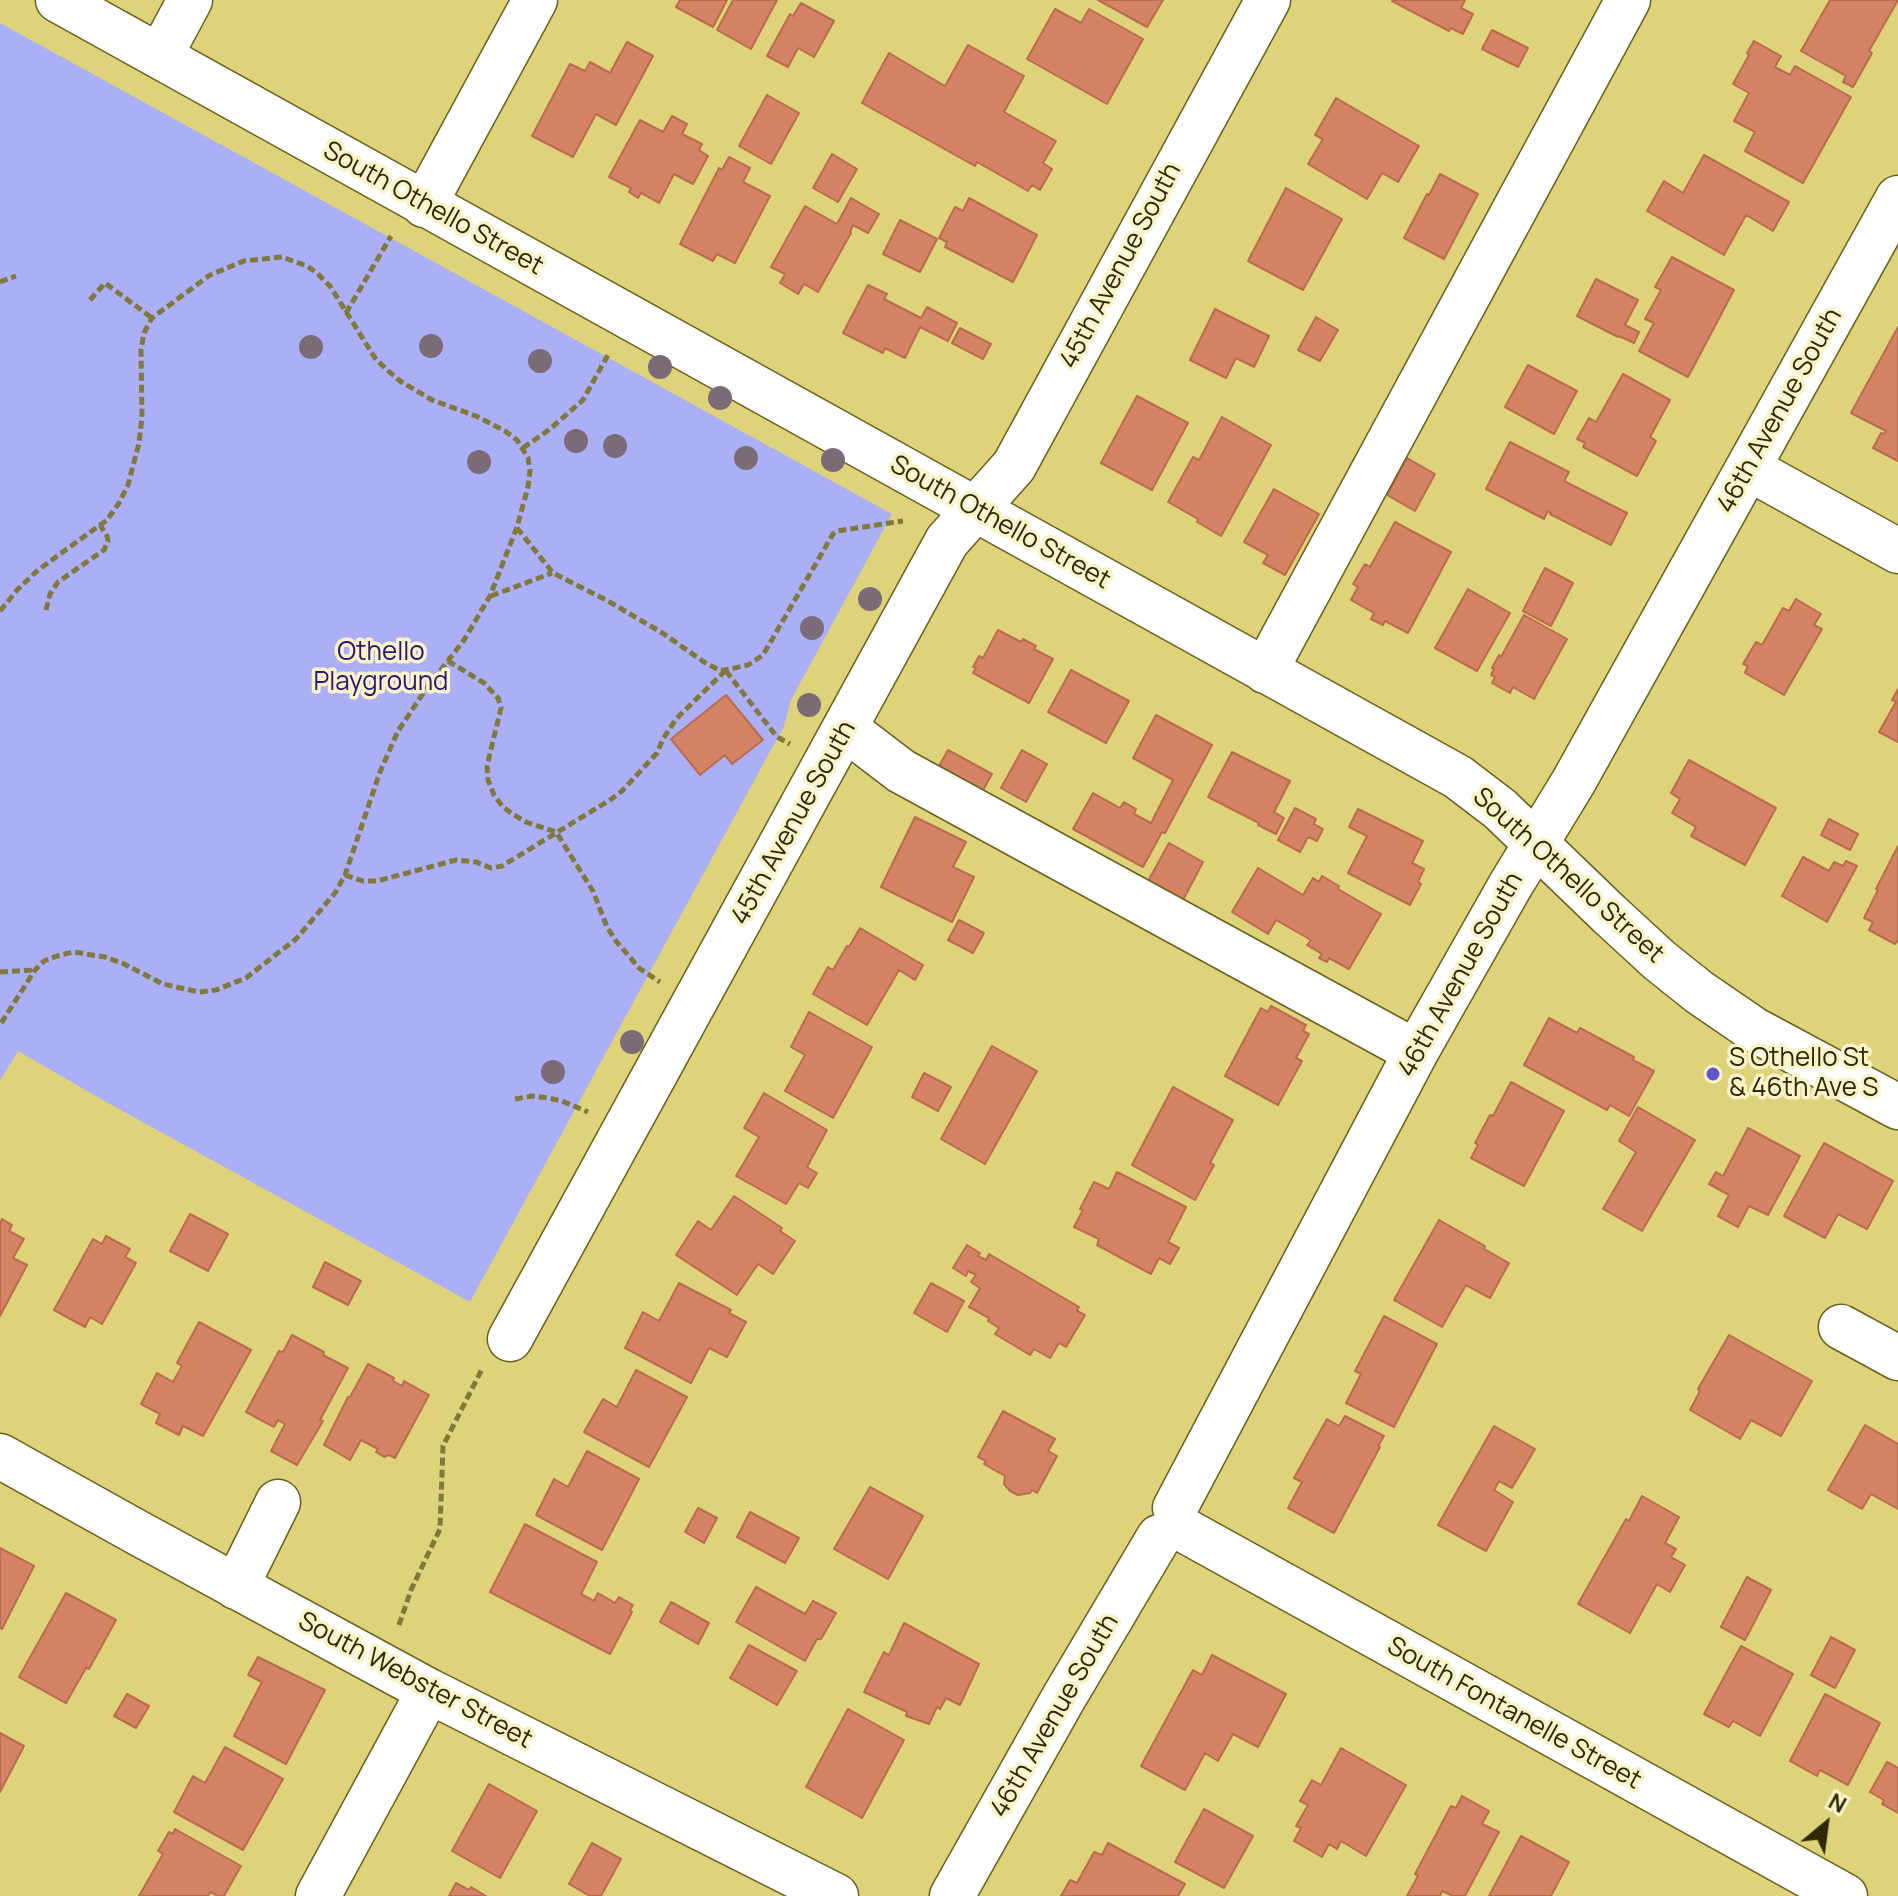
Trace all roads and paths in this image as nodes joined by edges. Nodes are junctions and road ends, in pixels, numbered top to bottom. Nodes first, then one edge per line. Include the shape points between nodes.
1 (58, 0) edge
2 (190, 0) edge
3 (535, 0) edge
4 (1268, 0) edge
5 (1628, 0) edge
6 (160, 56) junction
7 (1898, 198) edge
8 (424, 205) junction
9 (16, 276) dead end
10 (0, 282) edge
11 (90, 300) dead end
12 (346, 314) junction
13 (628, 317) junction
14 (152, 318) junction
15 (523, 448) junction
16 (1748, 468) junction
17 (975, 510) junction
18 (881, 524) dead end
19 (100, 525) junction
20 (517, 527) junction
21 (1898, 551) edge
22 (553, 573) junction
23 (490, 596) junction
24 (46, 610) dead end
25 (0, 611) edge
26 (448, 661) junction
27 (725, 670) junction
28 (1265, 671) junction
29 (836, 746) junction
30 (556, 832) junction
31 (1536, 843) junction
32 (345, 875) junction
33 (35, 970) junction
34 (0, 972) edge
35 (694, 1004) junction
36 (0, 1025) edge
37 (1416, 1052) junction
38 (515, 1099) dead end
39 (1898, 1107) edge
40 (626, 1128) junction
41 (1841, 1327) dead end
42 (510, 1339) joint
43 (1898, 1358) edge
44 (0, 1456) edge
45 (278, 1502) dead end
46 (1173, 1525) junction
47 (236, 1587) junction
48 (412, 1681) junction
49 (318, 1896) edge
50 (836, 1896) edge
51 (952, 1896) edge
52 (1845, 1896) edge

1 - 6 street, South Othello Street
2 - 6 street
3 - 8 street
4 - 17 street, 45th Avenue South via 1014,466
5 - 28 street
6 - 8 street, South Othello Street
7 - 16 street, 46th Avenue South
8 - 12 path via 391,236
8 - 13 street, South Othello Street
9 - 10 path
11 - 14 path via 105,283
12 - 14 path via 317,273 295,261 269,257 210,275
12 - 15 path via 375,358 400,381 492,423
13 - 15 path via 583,400
13 - 17 street, South Othello Street
14 - 19 path via 141,350 142,417 134,463 119,503
15 - 20 path via 530,471
16 - 21 street
16 - 31 street, 46th Avenue South
17 - 28 street, South Othello Street
17 - 29 street, 45th Avenue South via 947,541
18 - 27 path via 833,534 763,655
19 - 24 path via 108,541 104,550 58,582
19 - 25 path via 38,570
20 - 22 path
20 - 23 path
22 - 23 path
22 - 27 path
23 - 26 path
26 - 30 path via 498,698 501,708 487,766 494,795 514,815
26 - 32 path via 392,744
27 - 29 path via 777,737
27 - 30 path via 676,719 633,781
28 - 31 street, South Othello Street via 1458,777
29 - 35 street, 45th Avenue South
29 - 37 street via 901,771
30 - 32 path via 497,868 466,859 377,881
30 - 35 path via 626,954
31 - 37 street, 46th Avenue South
31 - 39 street, South Othello Street via 1699,992 1753,1029
32 - 33 path via 296,939 246,978 216,990 163,984 88,953 57,956
33 - 34 path
33 - 36 path
35 - 40 street, 45th Avenue South
37 - 46 street, 46th Avenue South
38 - 40 path via 562,1101
40 - 42 street, 45th Avenue South
41 - 43 street
42 - 48 path via 487,1359 443,1446 440,1529 394,1640
44 - 47 street, South Webster Street
45 - 47 street
46 - 51 street, 46th Avenue South via 1071,1686
46 - 52 street, South Fontanelle Street
47 - 48 street, South Webster Street
48 - 49 street
48 - 50 street, South Webster Street

